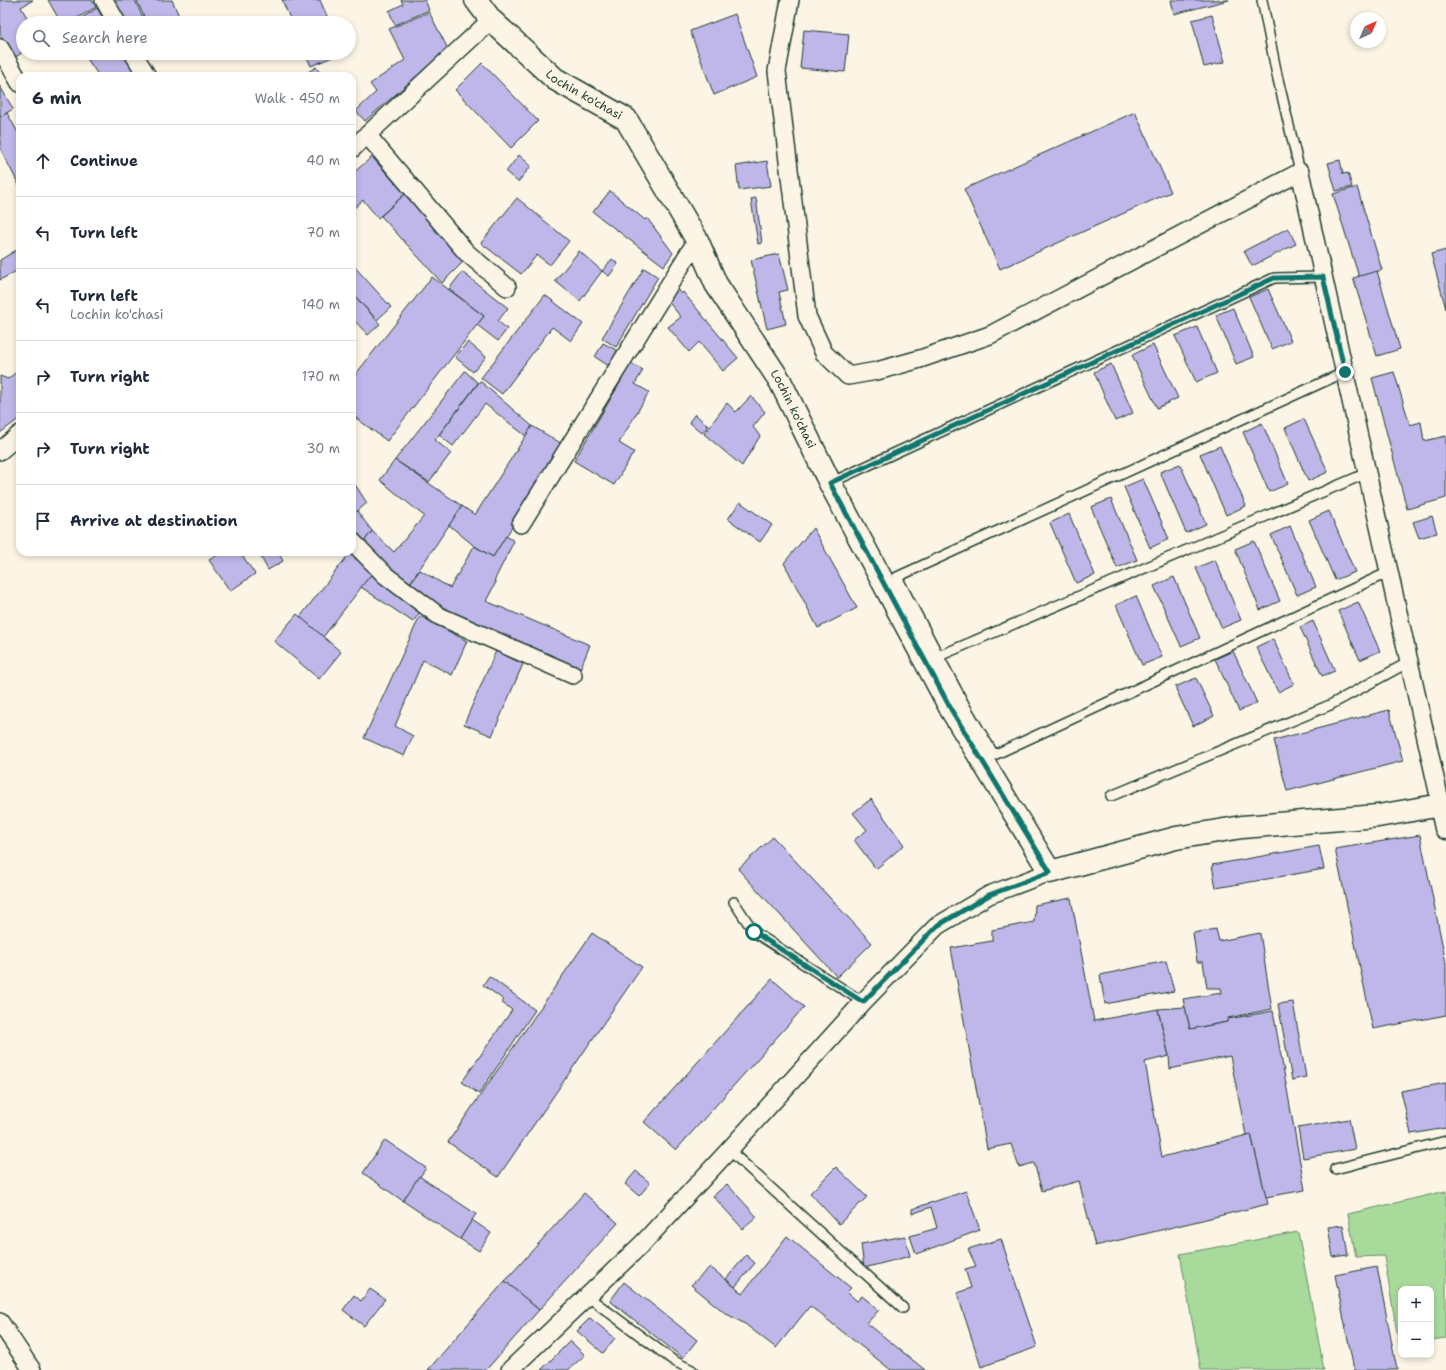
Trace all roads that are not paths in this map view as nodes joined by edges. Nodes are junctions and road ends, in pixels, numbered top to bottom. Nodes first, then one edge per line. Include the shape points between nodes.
1 (104, 0) edge
2 (476, 0) edge
3 (790, 0) edge
4 (1262, 0) edge
5 (113, 16) edge
6 (491, 20) junction
7 (0, 48) edge
8 (137, 60) edge
9 (145, 72) edge
10 (16, 76) edge
11 (368, 136) junction
12 (356, 146) edge
13 (1300, 172) junction
14 (697, 240) junction
15 (1323, 277) junction
16 (507, 287) dead end
17 (1345, 372) junction
18 (16, 437) edge
19 (0, 451) edge
20 (1367, 474) junction
21 (830, 483) junction
22 (521, 524) dead end
23 (356, 545) edge
24 (1389, 572) junction
25 (938, 656) junction
26 (1409, 662) junction
27 (573, 675) dead end
28 (1111, 796) dead end
29 (1441, 805) junction
30 (1446, 828) edge
31 (1050, 872) junction
32 (734, 902) dead end
33 (863, 1002) junction
34 (1446, 1141) edge
35 (729, 1150) junction
36 (1335, 1169) dead end
37 (587, 1296) junction
38 (903, 1308) dead end
39 (0, 1322) edge
40 (32, 1370) edge
41 (510, 1370) edge
42 (692, 1370) edge

1 - 5 street
2 - 6 street, Lochin ko'chasi
3 - 13 street via 777,71 807,316 824,353 848,376 920,359 990,335
4 - 13 lane
6 - 11 street
6 - 14 street, Lochin ko'chasi via 555,79 626,119
7 - 10 street
8 - 9 street
11 - 12 street
11 - 16 street via 466,252
13 - 15 street
14 - 21 street, Lochin ko'chasi via 716,284 780,381
14 - 22 street
15 - 17 street
15 - 21 lane via 1274,278
17 - 20 street
17 - 25 lane via 897,577
18 - 19 street
20 - 24 street
20 - 25 lane
21 - 31 street, Lochin ko'chasi via 952,711
23 - 27 street via 385,575 439,616
24 - 25 lane via 994,755
24 - 26 street
26 - 28 lane via 1330,705
26 - 29 street
29 - 30 street
29 - 31 street via 1378,816 1242,827 1176,838
31 - 33 street via 989,895 937,926
32 - 33 lane via 754,932
33 - 35 street
34 - 36 lane
35 - 37 street via 643,1243
35 - 38 lane
37 - 41 street
37 - 42 lane via 674,1361
39 - 40 street

